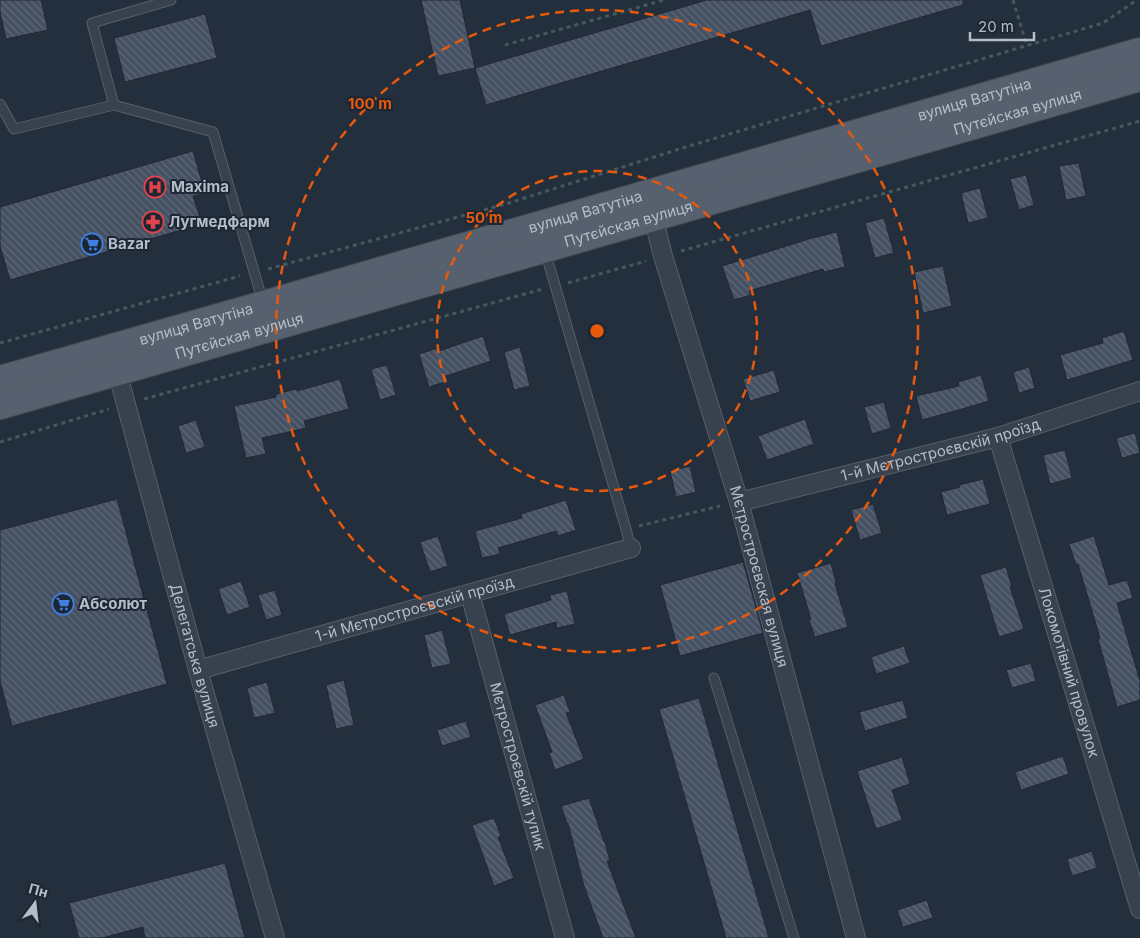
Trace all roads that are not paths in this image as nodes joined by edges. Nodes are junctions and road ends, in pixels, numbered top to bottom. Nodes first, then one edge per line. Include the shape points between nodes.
1 (171, 0) edge
2 (1140, 52) edge
3 (1140, 77) edge
4 (0, 104) edge
5 (114, 106) junction
6 (653, 217) junction
7 (544, 248) junction
8 (264, 305) junction
9 (117, 371) junction
10 (0, 380) edge
11 (1140, 391) edge
12 (0, 405) edge
13 (998, 437) junction
14 (739, 502) junction
15 (631, 548) joint
16 (470, 594) junction
17 (198, 670) junction
18 (714, 678) dead end
19 (1140, 909) edge
20 (275, 938) edge
21 (565, 938) edge
22 (794, 938) edge
23 (856, 938) edge

1 - 5 lane via 92,23
2 - 8 main road, вулиця Ватутіна
3 - 6 main road, Путєйская вулиця
4 - 5 lane via 14,130
5 - 8 lane via 213,132
6 - 7 main road, Путєйская вулиця
6 - 14 street, Мєтростроєвская вулиця
7 - 9 main road, Путєйская вулиця
7 - 15 lane
8 - 10 main road, вулиця Ватутіна
9 - 12 main road
9 - 17 street, Делегатська вулиця
11 - 13 street, 1-й Мєтростроєвскій проїзд
13 - 14 street, 1-й Мєтростроєвскій проїзд
13 - 19 street, Локомотівний провулок
14 - 23 street, Мєтростроєвская вулиця
15 - 16 street, 1-й Мєтростроєвскій проїзд
16 - 17 street, 1-й Мєтростроєвскій проїзд
16 - 21 street, Мєтростроєвскій тупик
17 - 20 street, Делегатська вулиця
18 - 22 lane

